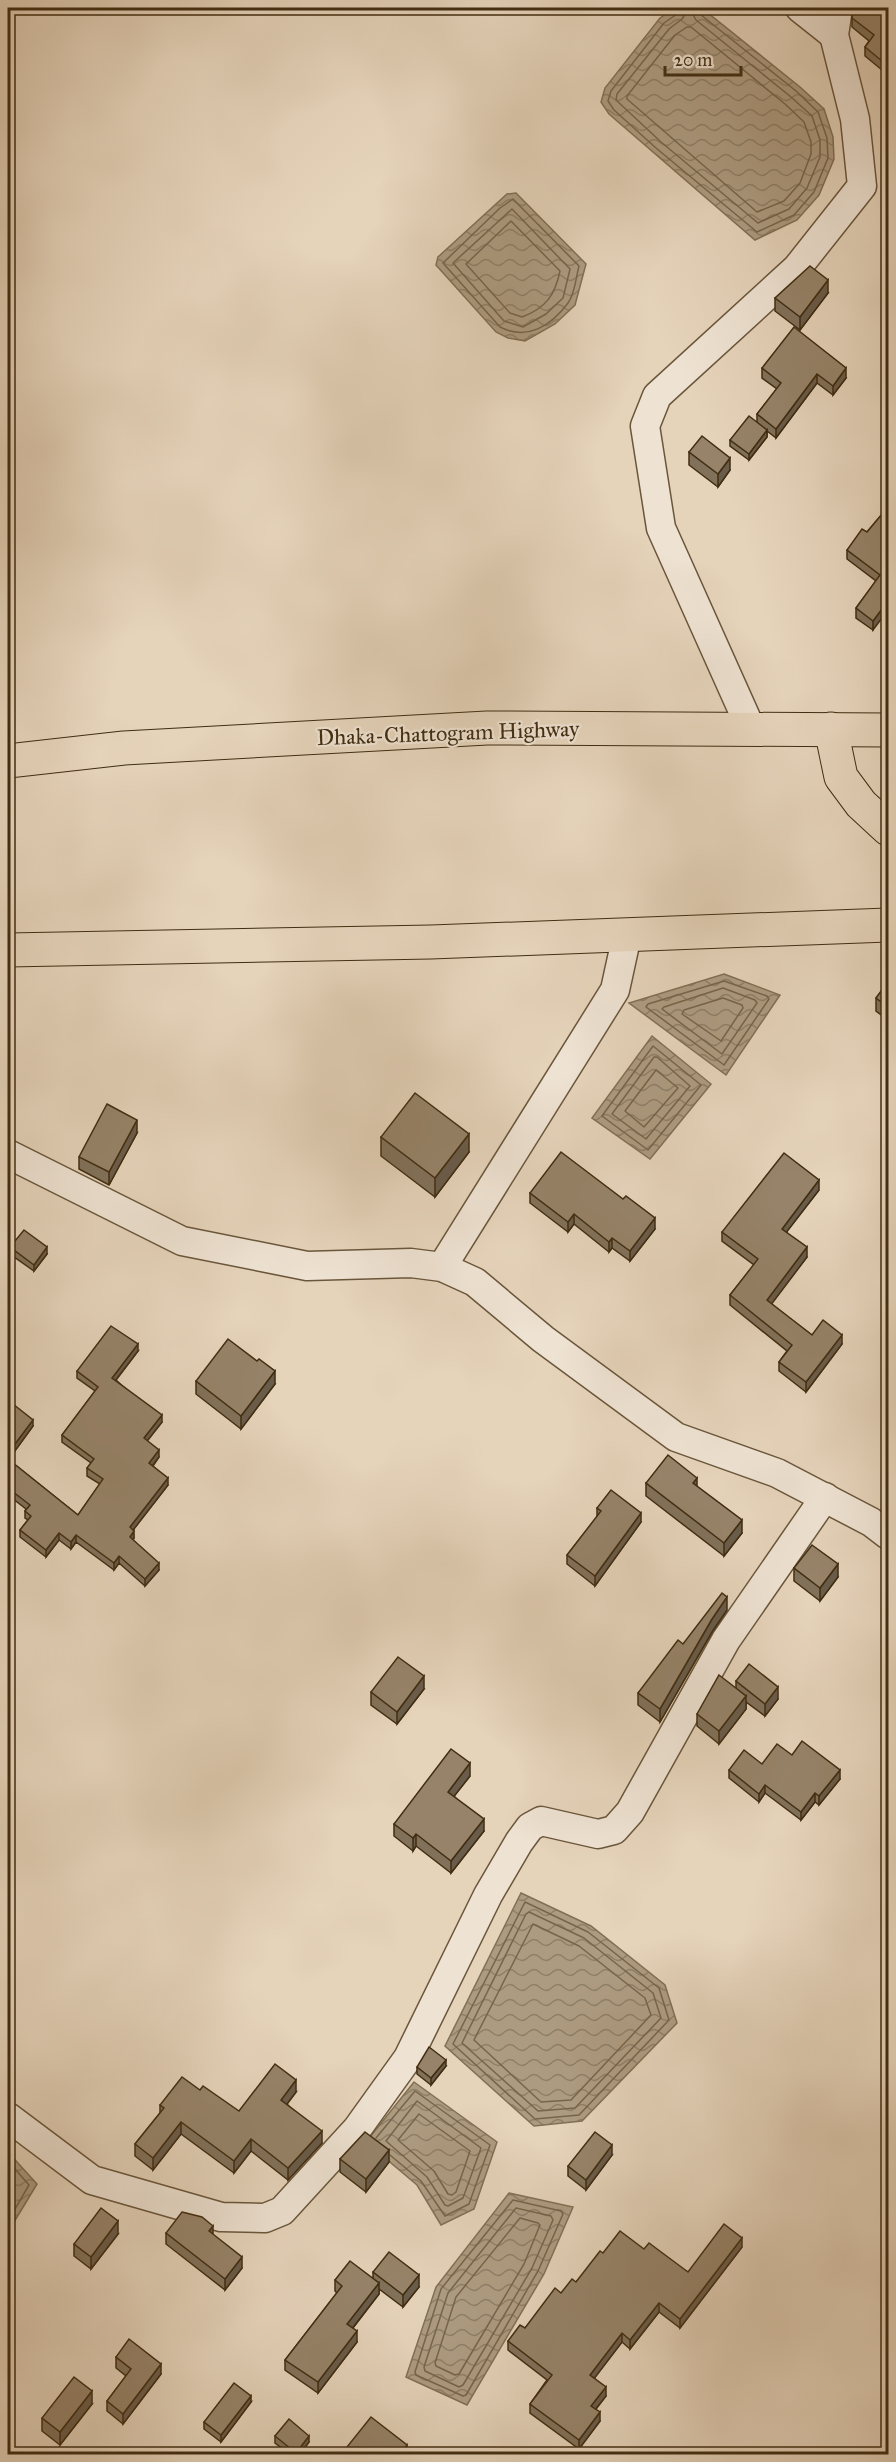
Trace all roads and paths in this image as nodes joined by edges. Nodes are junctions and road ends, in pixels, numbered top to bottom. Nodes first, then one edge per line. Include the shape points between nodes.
1 (800, 8) edge
2 (838, 8) edge
3 (834, 35) junction
4 (751, 729) junction
5 (831, 729) junction
6 (888, 730) edge
7 (8, 761) edge
8 (888, 829) edge
9 (888, 925) edge
10 (627, 935) junction
11 (8, 950) edge
12 (8, 1154) edge
13 (442, 1267) junction
14 (825, 1497) junction
15 (888, 1535) edge
16 (8, 2117) edge

1 - 3 street
2 - 3 street
3 - 4 street via 855,119 862,186 798,268 657,396 645,426 661,528
4 - 5 highway, Dhaka-Chattogram Highway
4 - 7 highway, Dhaka-Chattogram Highway via 487,728 124,748
5 - 6 highway, Dhaka-Chattogram Highway
5 - 8 highway via 841,777 861,804
9 - 10 highway
10 - 11 highway
10 - 13 street via 615,990
12 - 13 street via 182,1241 307,1266 411,1263
13 - 14 street via 475,1282 543,1339 676,1437 777,1473
14 - 15 street
14 - 16 street via 726,1640 630,1812 614,1830 598,1834 541,1821 530,1827 488,1895 408,2058 357,2129 282,2211 265,2218 222,2217 92,2180

